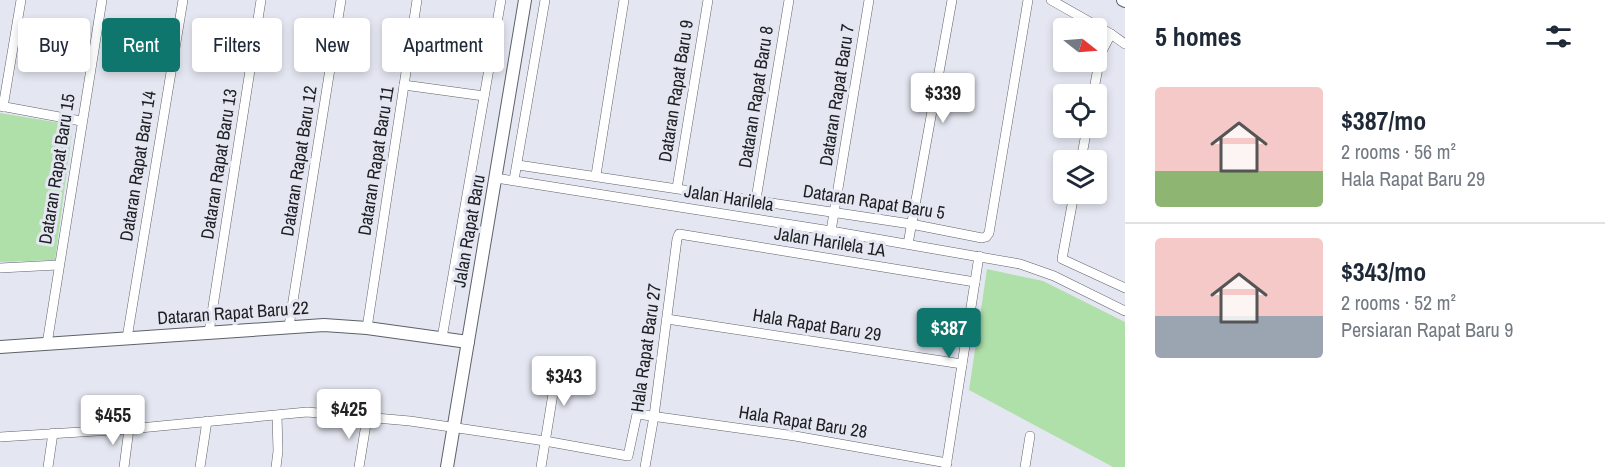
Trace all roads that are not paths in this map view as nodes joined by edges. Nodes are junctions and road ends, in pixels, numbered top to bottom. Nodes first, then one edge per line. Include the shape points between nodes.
1 (21, 0) edge
2 (102, 0) edge
3 (183, 0) edge
4 (261, 0) edge
5 (341, 0) edge
6 (417, 0) edge
7 (501, 0) edge
8 (525, 0) edge
9 (545, 0) edge
10 (624, 0) edge
11 (708, 0) edge
12 (789, 0) edge
13 (869, 0) edge
14 (952, 0) edge
15 (1028, 0) edge
16 (1051, 0) edge
17 (1111, 34) junction
18 (1125, 44) edge
19 (1095, 84) edge
20 (404, 85) junction
21 (484, 96) junction
22 (2, 107) edge
23 (81, 121) junction
24 (518, 165) junction
25 (596, 175) junction
26 (496, 178) junction
27 (514, 180) junction
28 (677, 188) junction
29 (756, 200) junction
30 (1072, 204) edge
31 (835, 212) junction
32 (911, 224) junction
33 (831, 231) junction
34 (679, 234) joint
35 (908, 244) junction
36 (979, 256) junction
37 (58, 266) junction
38 (0, 268) edge
39 (975, 282) junction
40 (1125, 288) edge
41 (1125, 311) edge
42 (667, 319) junction
43 (289, 326) junction
44 (367, 328) junction
45 (209, 332) junction
46 (127, 338) junction
47 (442, 338) junction
48 (468, 342) junction
49 (47, 344) junction
50 (0, 347) edge
51 (962, 364) junction
52 (556, 369) dead end
53 (277, 416) junction
54 (654, 416) junction
55 (367, 418) junction
56 (207, 421) junction
57 (454, 427) junction
58 (129, 429) junction
59 (53, 433) junction
60 (1030, 436) dead end
61 (0, 437) edge
62 (545, 441) junction
63 (628, 456) junction
64 (947, 465) edge
65 (48, 467) edge
66 (124, 467) edge
67 (200, 467) edge
68 (276, 467) edge
69 (359, 467) edge
70 (447, 467) edge
71 (541, 467) edge
72 (627, 467) edge
73 (645, 467) edge
74 (1025, 467) edge

1 - 22 street
2 - 23 street, Dataran Rapat Baru 15
3 - 46 street, Dataran Rapat Baru 14
4 - 45 street, Dataran Rapat Baru 13
5 - 43 street, Dataran Rapat Baru 12
6 - 20 street, Dataran Rapat Baru 11
7 - 21 street
8 - 26 street, Jalan Rapat Baru
9 - 24 street, Jalan Rapat Baru
10 - 25 street
11 - 28 street, Dataran Rapat Baru 9
12 - 29 street, Dataran Rapat Baru 8
13 - 31 street, Dataran Rapat Baru 7
14 - 32 street
15 - 32 street, Dataran Rapat Baru 5 via 989,233 982,238
16 - 17 street
17 - 18 street
17 - 19 street via 1101,53
20 - 21 street
20 - 44 street, Dataran Rapat Baru 11
21 - 47 street
22 - 23 street
23 - 37 street, Dataran Rapat Baru 15
24 - 25 street, Dataran Rapat Baru 5
24 - 27 street, Jalan Rapat Baru
25 - 28 street, Dataran Rapat Baru 5
26 - 27 street, Jalan Harilela
26 - 48 street, Jalan Rapat Baru
27 - 33 street, Jalan Harilela
28 - 29 street, Dataran Rapat Baru 5
29 - 31 street, Dataran Rapat Baru 5
30 - 40 street via 1062,259
31 - 32 street, Dataran Rapat Baru 5
31 - 33 street, Dataran Rapat Baru 7
32 - 35 street
33 - 35 street, Jalan Harilela
34 - 39 street, Jalan Harilela 1A
34 - 42 street, Hala Rapat Baru 27
35 - 36 street, Jalan Harilela
36 - 39 street
36 - 41 street, Jalan Harilela via 1054,276
37 - 38 street
37 - 49 street, Dataran Rapat Baru 15
39 - 51 street
42 - 51 street, Hala Rapat Baru 29
42 - 54 street, Hala Rapat Baru 27
43 - 44 street, Dataran Rapat Baru 22
43 - 45 street, Dataran Rapat Baru 22
44 - 47 street, Dataran Rapat Baru 22
45 - 46 street, Dataran Rapat Baru 22
46 - 49 street, Dataran Rapat Baru 22
47 - 48 street, Dataran Rapat Baru 22
48 - 57 street, Jalan Rapat Baru
49 - 50 street, Dataran Rapat Baru 22
51 - 64 street
52 - 62 street
53 - 55 street via 307,412
53 - 56 street
53 - 68 street
54 - 63 street via 636,416
54 - 64 street, Hala Rapat Baru 28 via 795,436
54 - 73 street, Hala Rapat Baru 27
55 - 57 street
55 - 69 street
56 - 58 street
56 - 67 street
57 - 62 street
57 - 70 street, Jalan Rapat Baru
58 - 59 street
58 - 66 street
59 - 61 street
59 - 65 street
60 - 74 street
62 - 63 street
62 - 71 street
63 - 72 street

